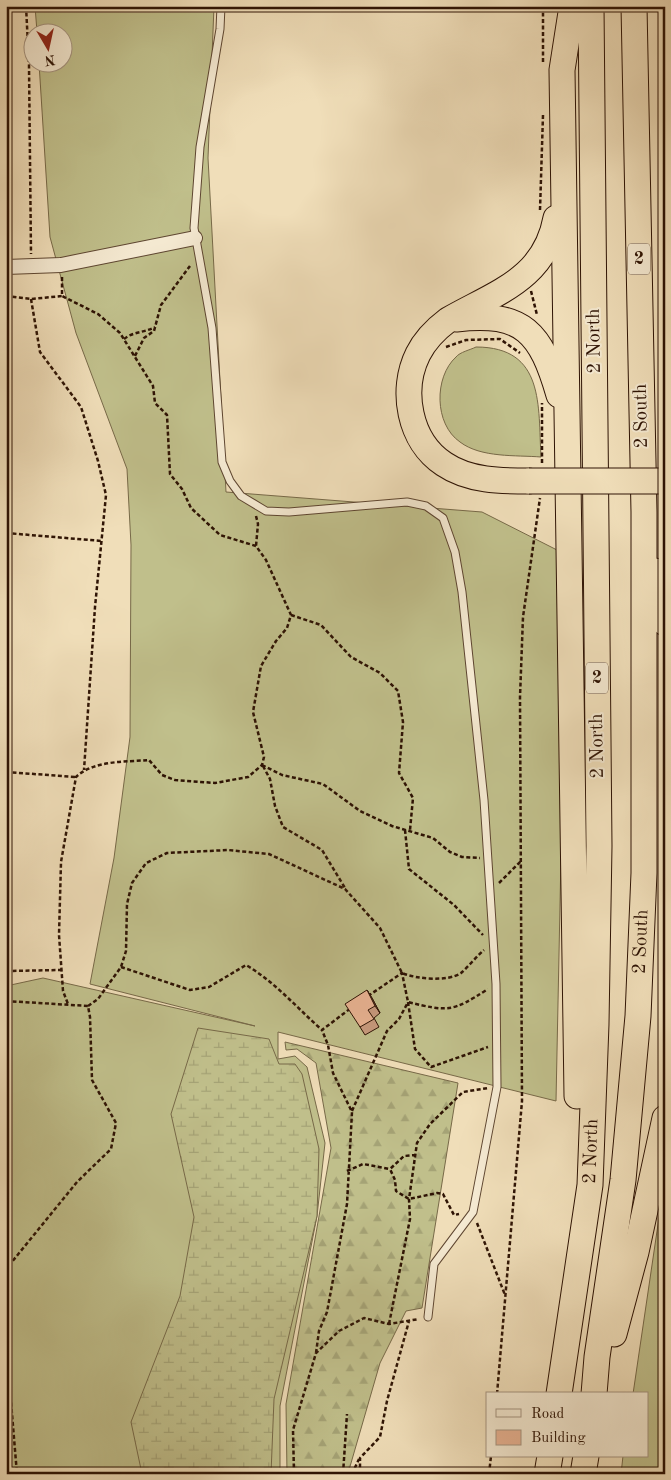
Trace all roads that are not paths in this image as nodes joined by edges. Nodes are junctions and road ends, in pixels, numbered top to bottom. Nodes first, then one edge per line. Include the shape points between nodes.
1 (221, 6) edge
2 (572, 6) edge
3 (591, 6) edge
4 (634, 6) edge
5 (563, 176) junction
6 (195, 238) junction
7 (6, 267) edge
8 (448, 320) junction
9 (567, 425) junction
10 (665, 481) edge
11 (644, 512) junction
12 (665, 623) edge
13 (665, 1118) edge
14 (428, 1316) road end
15 (566, 1348) junction
16 (559, 1392) edge
17 (596, 1392) edge
18 (597, 1392) edge
19 (550, 1458) edge
20 (586, 1458) edge
21 (547, 1474) edge
22 (583, 1474) edge

1 - 6 lane via 200,147
2 - 5 highway via 562,70
3 - 15 highway, 2 North / 2 via 599,856 590,1185
4 - 11 highway, 2 South / 2
5 - 8 highway via 549,245 543,256 527,274
5 - 9 highway
6 - 7 street via 62,265
6 - 14 lane via 212,328 222,462 241,496 266,511 406,502 426,506 443,518 455,552 483,791 496,984 497,1087 473,1212 434,1264
8 - 9 highway via 503,319 523,328 528,346 546,357
8 - 10 highway, bridge via 428,339 413,366 408,397 416,430 431,454 457,471 490,480
9 - 15 highway via 577,1152
11 - 12 highway
11 - 17 highway, 2 South / 2 via 644,855 638,1016 622,1180 597,1357
13 - 18 highway via 636,1252
15 - 16 highway, 2 North / 2
19 - 21 highway
20 - 22 highway

